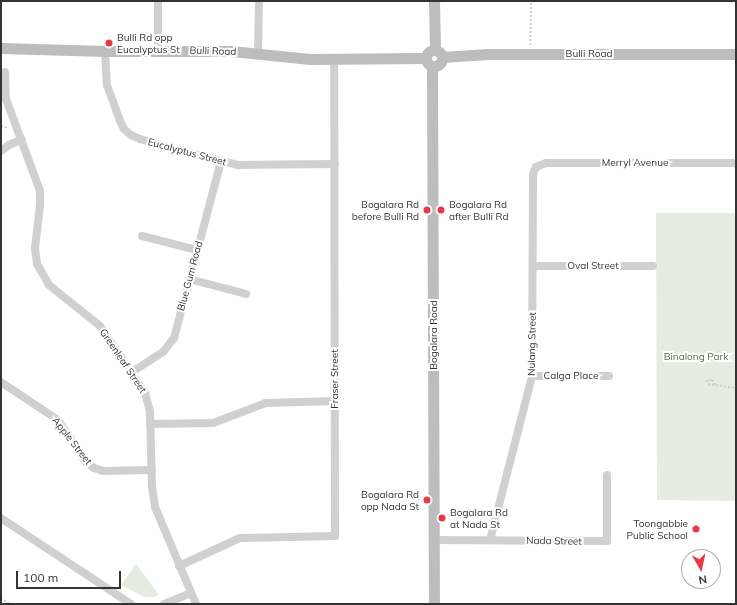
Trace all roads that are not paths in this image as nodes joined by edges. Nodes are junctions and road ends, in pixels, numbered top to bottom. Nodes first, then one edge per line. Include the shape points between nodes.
1 (158, 1) edge
2 (259, 1) edge
3 (434, 1) edge
4 (1, 48) edge
5 (158, 50) junction
6 (105, 51) junction
7 (258, 53) junction
8 (439, 53) junction
9 (736, 54) edge
10 (334, 60) junction
11 (429, 62) junction
12 (4, 72) dead end
13 (22, 139) junction
14 (1, 151) edge
15 (221, 161) junction
16 (736, 163) edge
17 (335, 164) junction
18 (536, 168) joint
19 (142, 236) dead end
20 (197, 250) junction
21 (533, 266) junction
22 (653, 266) dead end
23 (189, 279) junction
24 (246, 294) dead end
25 (132, 372) junction
26 (532, 376) junction
27 (609, 376) dead end
28 (1, 382) edge
29 (335, 402) junction
30 (150, 424) junction
31 (152, 470) junction
32 (607, 475) dead end
33 (1, 518) edge
34 (434, 540) junction
35 (490, 540) junction
36 (179, 566) junction
37 (192, 593) junction
38 (131, 604) edge
39 (164, 604) edge
40 (196, 604) edge
41 (434, 604) edge

1 - 5 street
2 - 7 street
3 - 8 street
4 - 6 street, Bulli Road
5 - 6 street, Bulli Road
5 - 7 street, Bulli Road
6 - 15 street, Eucalyptus Street via 106,85 124,129 140,139
7 - 10 street, Bulli Road
8 - 9 street, Bulli Road
8 - 11 street via 428,52
10 - 11 street, Bulli Road
10 - 17 street, Fraser Street
11 - 34 street, Bogalara Road
12 - 13 street, Greenleaf Street via 6,99
13 - 14 street via 9,144
13 - 25 street, Greenleaf Street via 40,191 35,248 40,272 55,290 100,326
15 - 17 street, Eucalyptus Street via 238,164
15 - 20 street, Blue Gum Road
16 - 18 street, Merryl Avenue via 546,163
17 - 29 street, Fraser Street
18 - 21 street, Nulang Street via 533,174
19 - 20 street
20 - 23 street, Blue Gum Road
21 - 22 street, Oval Street
21 - 26 street, Nulang Street
23 - 24 street
23 - 25 street, Blue Gum Road via 174,338 163,352
25 - 30 street, Greenleaf Street via 148,398
26 - 27 street, Calga Place
26 - 35 street, Nulang Street
28 - 31 street, Apple Street via 58,420 85,461 94,468 104,471
29 - 30 street via 266,403 213,424
29 - 36 street, Fraser Street via 335,536 240,538
30 - 31 street, Greenleaf Street
31 - 36 street, Greenleaf Street via 155,507
32 - 35 street, Nada Street via 607,541
33 - 38 street
34 - 35 street, Nada Street
34 - 41 street, Bogalara Road
36 - 37 street, Greenleaf Street
37 - 39 street
37 - 40 street, Greenleaf Street

